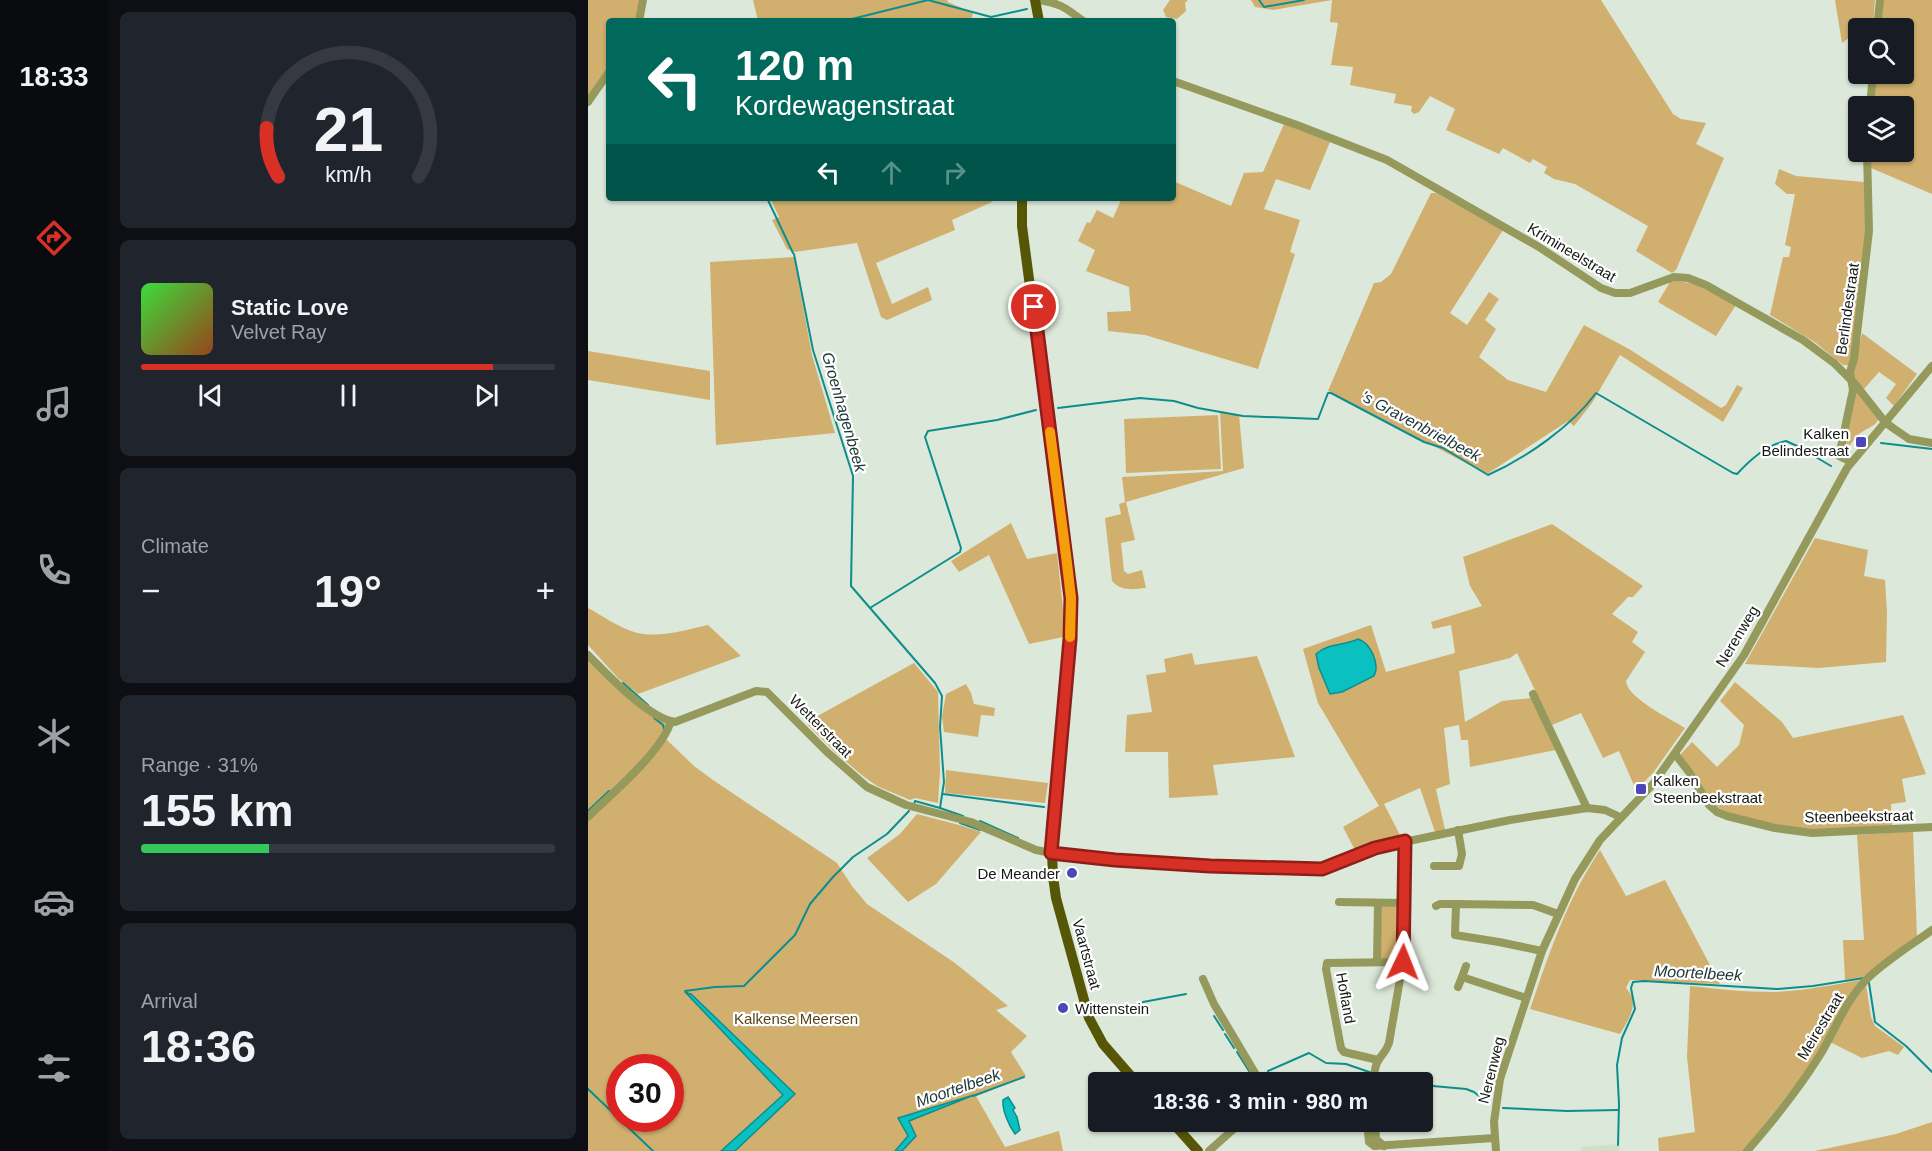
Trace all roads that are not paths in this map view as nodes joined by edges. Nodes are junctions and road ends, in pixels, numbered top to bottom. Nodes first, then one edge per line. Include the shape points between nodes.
1 (643, 0) edge
2 (1035, 0) edge
3 (1880, 0) edge
4 (640, 18) edge
5 (1038, 18) edge
6 (1079, 18) edge
7 (1877, 18) edge
8 (606, 76) edge
9 (1176, 82) edge
10 (588, 102) edge
11 (1868, 162) edge
12 (1022, 201) edge
13 (1932, 366) edge
14 (1851, 379) junction
15 (1885, 422) junction
16 (1932, 443) edge
17 (1851, 462) junction
18 (588, 655) edge
19 (1533, 694) dead end
20 (671, 721) junction
21 (1675, 754) junction
22 (1587, 808) junction
23 (588, 817) edge
24 (1620, 817) junction
25 (1932, 827) edge
26 (1458, 830) junction
27 (1405, 841) junction
28 (1051, 853) junction
29 (1434, 866) dead end
30 (1339, 902) dead end
31 (1378, 903) junction
32 (1404, 903) junction
33 (1456, 904) junction
34 (1436, 906) dead end
35 (1558, 914) junction
36 (1932, 930) edge
37 (1542, 951) junction
38 (1377, 962) junction
39 (1403, 962) junction
40 (1466, 966) dead end
41 (1462, 977) junction
42 (1203, 979) dead end
43 (1458, 987) dead end
44 (1526, 998) junction
45 (1378, 1060) junction
46 (1127, 1072) edge
47 (1255, 1072) edge
48 (1376, 1072) edge
49 (1181, 1132) edge
50 (1230, 1132) edge
51 (1368, 1132) edge
52 (1376, 1132) edge
53 (1494, 1137) junction
54 (1384, 1146) junction
55 (1374, 1149) edge
56 (1198, 1151) edge
57 (1209, 1151) edge
58 (1496, 1151) edge
59 (1747, 1151) edge

1 - 4 street
2 - 5 main road
2 - 6 street via 1062,5
3 - 7 street
8 - 10 street
9 - 14 street, Krimineelstraat via 1387,160 1539,247 1601,288 1630,293 1674,277 1706,285 1803,340
11 - 14 street, Berlindestraat via 1869,242
12 - 28 main road, Vaartstraat via 1022,226 1071,598
13 - 15 street, Nerenweg
14 - 15 street, Krimineelstraat
14 - 17 street, Berlindestraat via 1853,390 1839,456
15 - 16 street, Krimineelstraat via 1903,436
15 - 17 street, Nerenweg
17 - 21 street, Nerenweg via 1744,655
18 - 20 street via 617,684 664,720
19 - 22 street
20 - 23 street via 652,753
20 - 28 street, Wetterstraat via 756,691 767,692 867,787 906,805 971,822
21 - 24 street, Nerenweg via 1653,784
21 - 25 street, Steenbeekstraat via 1709,805 1728,816 1812,833
22 - 24 street
22 - 26 street
24 - 35 street, Nerenweg via 1590,853
26 - 27 street
26 - 29 street via 1462,854 1459,866
27 - 28 street via 1322,869 1210,866
27 - 32 street
28 - 46 main road, Vaartstraat via 1056,898 1089,1018 1103,1044
30 - 31 street
31 - 32 street
31 - 38 street
32 - 39 street
33 - 34 street
33 - 35 street via 1533,905
33 - 37 street via 1455,935
35 - 37 street, Nerenweg
36 - 59 street, Meirestraat via 1866,980 1844,1009 1793,1095
37 - 44 street, Nerenweg
38 - 39 street, Hofland
38 - 45 street, Hofland via 1332,962 1327,963 1326,969 1341,1048
39 - 45 street via 1389,1042 1386,1053
40 - 41 street
41 - 43 street
41 - 44 street
42 - 47 street
44 - 53 street, Nerenweg via 1500,1078
45 - 48 street
49 - 56 main road
50 - 57 street
51 - 55 street
52 - 54 street via 1379,1144
53 - 54 street
53 - 58 street, Nerenweg
54 - 55 street

